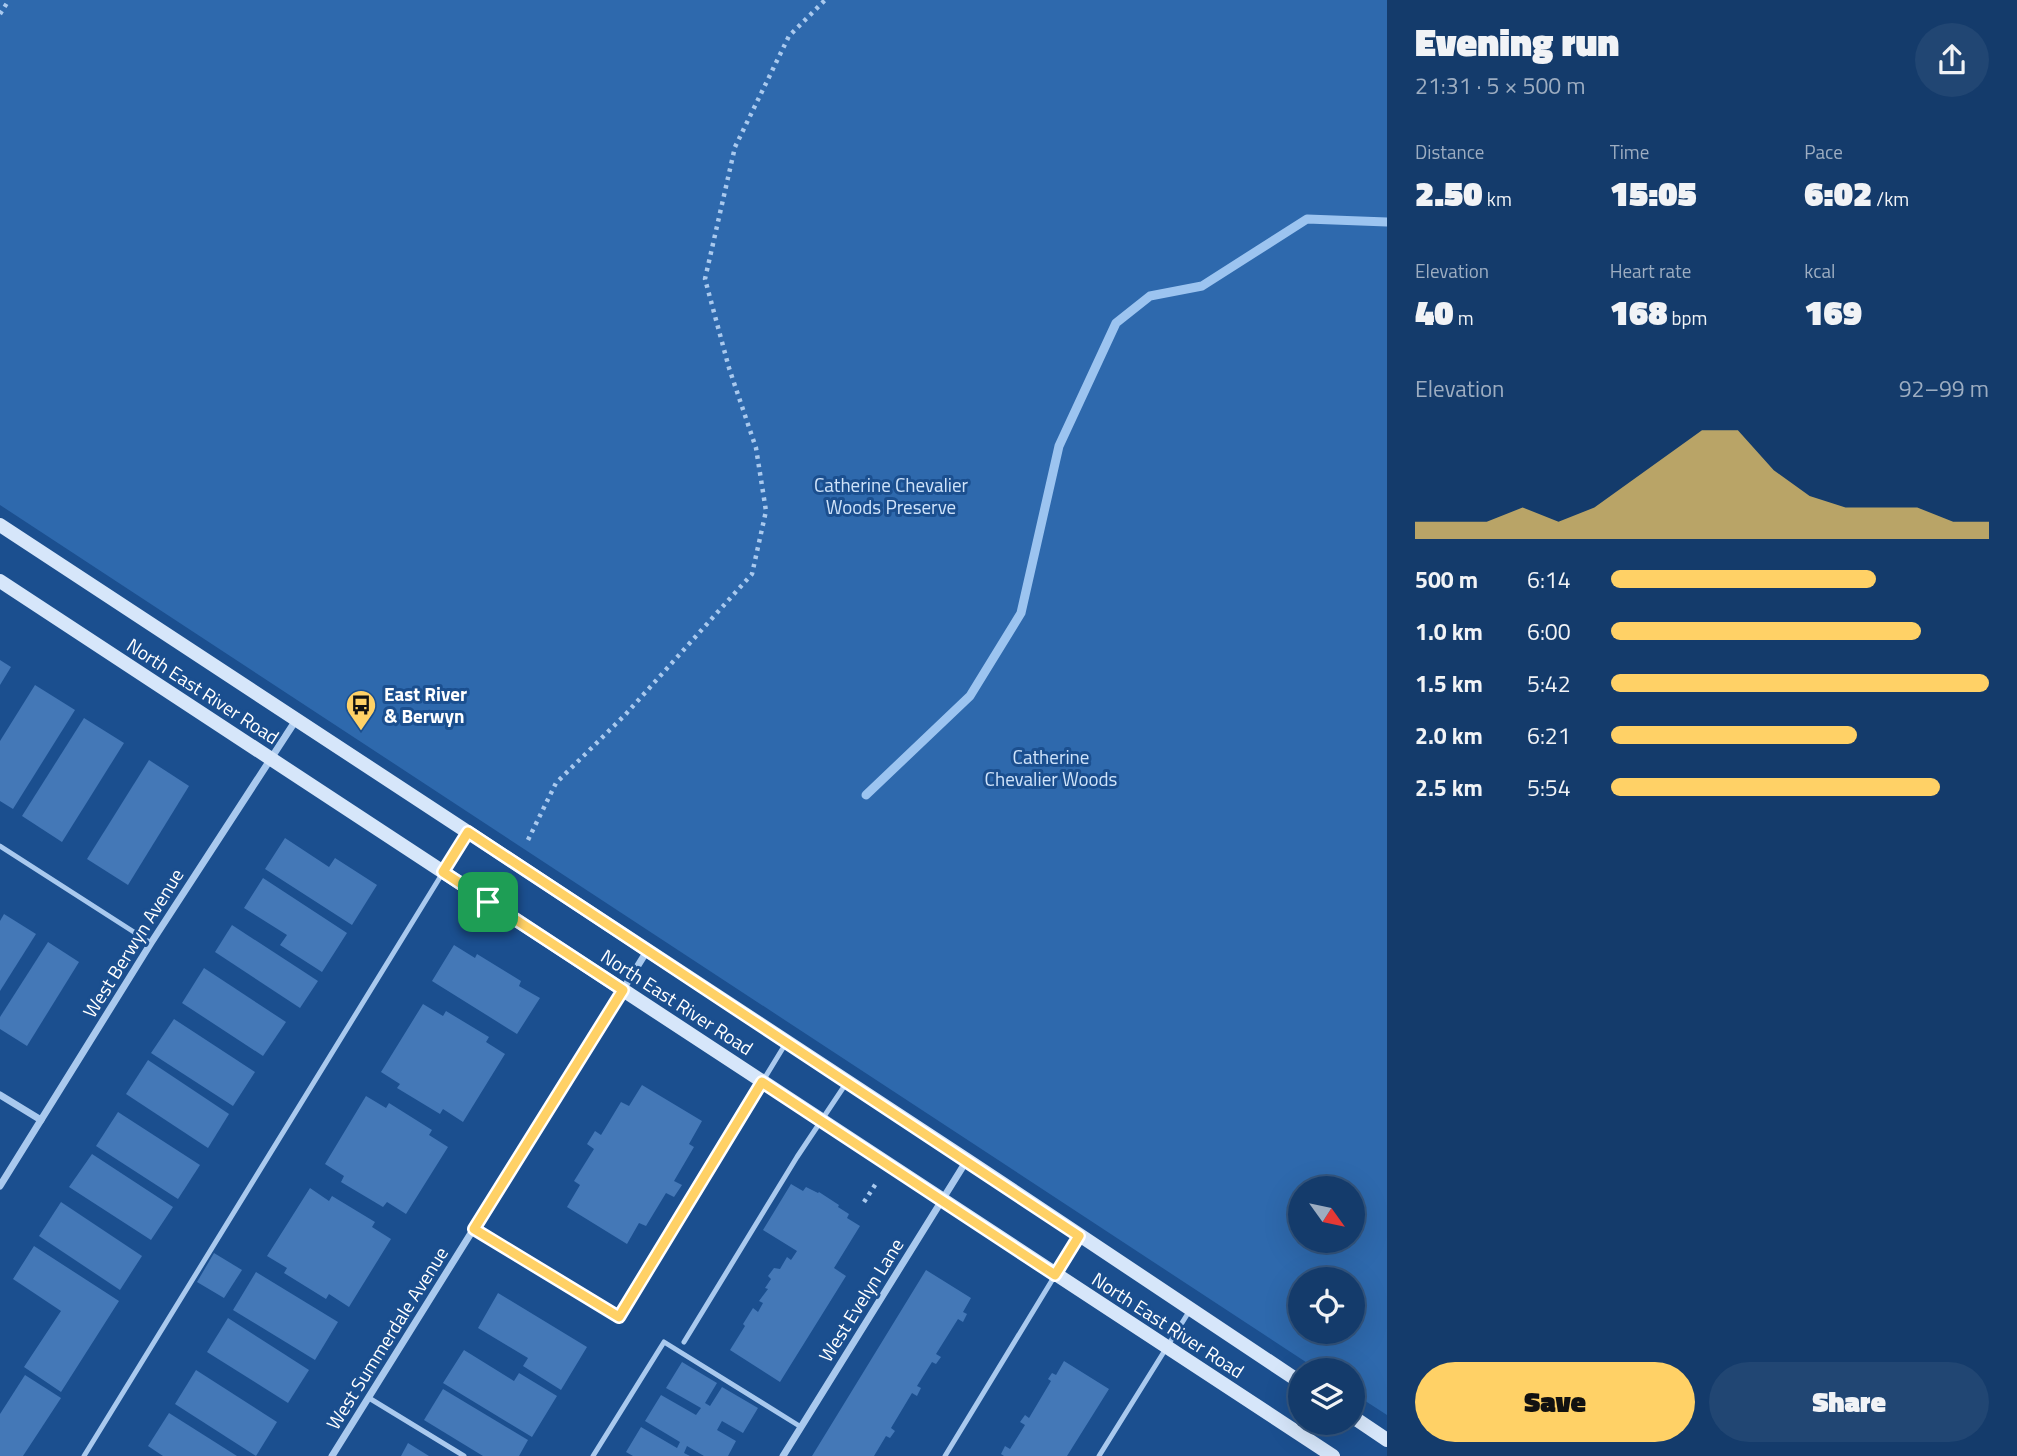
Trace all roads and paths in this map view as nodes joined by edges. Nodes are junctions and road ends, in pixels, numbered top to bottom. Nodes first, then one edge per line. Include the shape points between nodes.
1 (9, 0) edge
2 (825, 0) edge
3 (0, 14) edge
4 (0, 525) edge
5 (0, 581) edge
6 (297, 719) junction
7 (271, 759) junction
8 (468, 832) junction
9 (528, 840) dead end
10 (0, 846) edge
11 (443, 872) junction
12 (151, 943) junction
13 (647, 951) junction
14 (623, 990) junction
15 (786, 1043) junction
16 (762, 1082) junction
17 (847, 1082) junction
18 (0, 1095) edge
19 (821, 1120) junction
20 (41, 1121) junction
21 (967, 1160) junction
22 (867, 1174) dead end
23 (0, 1186) edge
24 (942, 1200) junction
25 (864, 1202) dead end
26 (474, 1229) junction
27 (1079, 1236) junction
28 (1055, 1275) junction
29 (1190, 1309) junction
30 (684, 1342) dead end
31 (1166, 1347) junction
32 (1288, 1374) edge
33 (369, 1398) junction
34 (1365, 1426) edge
35 (801, 1427) junction
36 (1387, 1440) edge
37 (84, 1456) edge
38 (332, 1456) edge
39 (464, 1456) edge
40 (593, 1456) edge
41 (783, 1456) edge
42 (945, 1456) edge
43 (1099, 1456) edge
44 (1333, 1456) edge

1 - 3 path
2 - 9 path via 789,36 735,147 705,279 756,448 766,511 752,574 625,715 556,783
4 - 6 main road, North East River Road
5 - 7 main road, North East River Road
6 - 7 street, West Berwyn Avenue
6 - 8 main road, North East River Road
7 - 11 main road, North East River Road
7 - 12 street, West Berwyn Avenue
8 - 11 lane
8 - 13 main road, North East River Road
10 - 12 lane
11 - 14 main road, North East River Road
11 - 37 lane
12 - 20 street, West Berwyn Avenue
13 - 14 street, West Summerdale Avenue
13 - 15 main road, North East River Road
14 - 16 main road, North East River Road
14 - 26 street, West Summerdale Avenue
15 - 16 lane
15 - 17 main road, North East River Road
16 - 19 main road, North East River Road
16 - 26 lane via 619,1317
17 - 19 lane
17 - 21 main road, North East River Road
18 - 20 street
19 - 24 main road, North East River Road
19 - 30 lane
20 - 23 street, West Berwyn Avenue
21 - 24 street, West Evelyn Lane
21 - 27 main road, North East River Road
22 - 25 path via 878,1181
24 - 28 main road, North East River Road
24 - 35 street, West Evelyn Lane
26 - 33 street, West Summerdale Avenue
27 - 28 lane
27 - 29 main road, North East River Road
28 - 31 main road, North East River Road
28 - 42 lane
29 - 31 lane
29 - 32 main road, North East River Road
31 - 43 lane
31 - 44 main road, North East River Road
33 - 38 street, West Summerdale Avenue
33 - 39 lane
34 - 36 main road
35 - 40 lane via 664,1342
35 - 41 street, West Evelyn Lane

